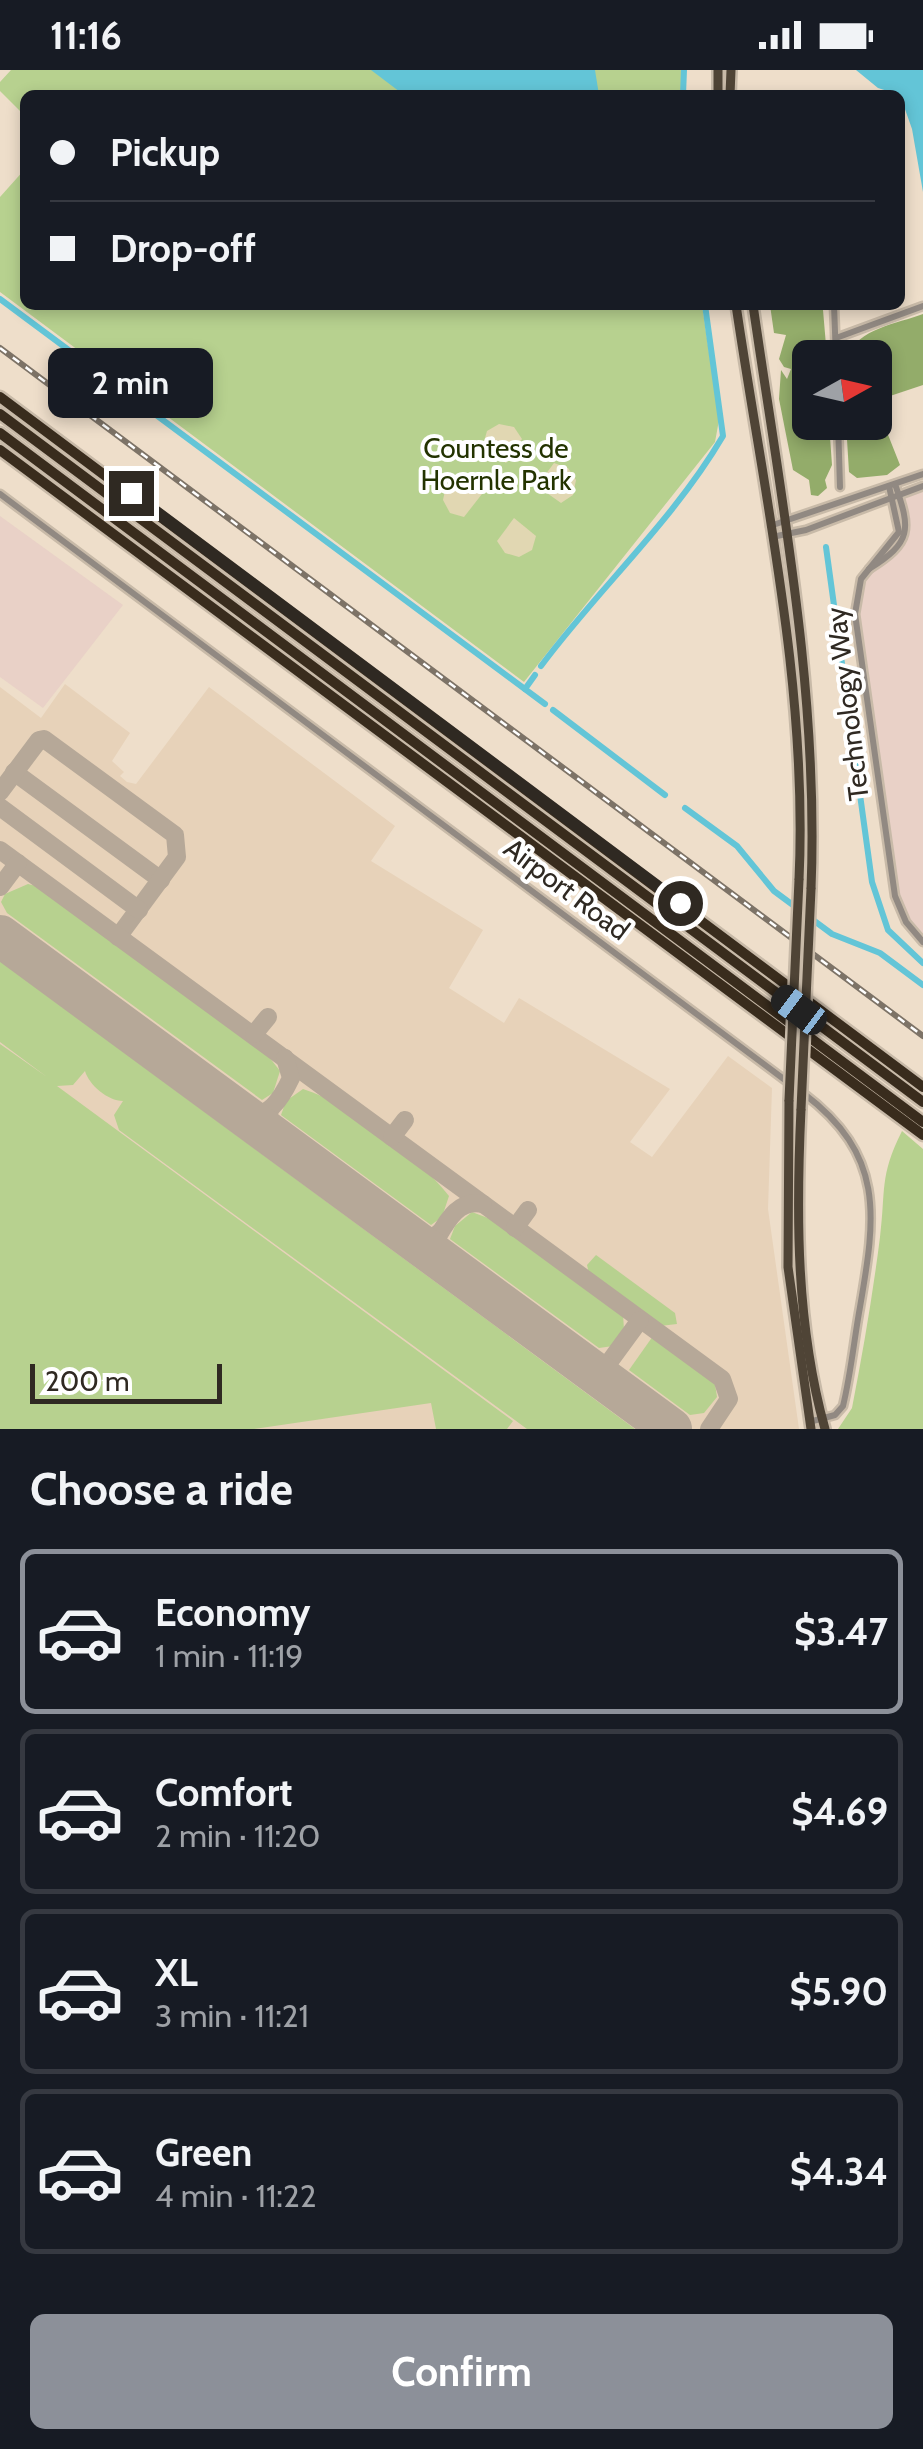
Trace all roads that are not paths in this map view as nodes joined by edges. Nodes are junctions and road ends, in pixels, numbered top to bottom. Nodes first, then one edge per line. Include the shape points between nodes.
1 (923, 306) edge
2 (737, 310) edge
3 (754, 310) edge
4 (834, 310) edge
5 (836, 338) joint
6 (0, 397) edge
7 (0, 414) edge
8 (0, 433) edge
9 (839, 440) edge
10 (0, 450) edge
11 (923, 474) edge
12 (892, 485) junction
13 (923, 486) edge
14 (840, 488) dead end
15 (0, 494) edge
16 (896, 498) junction
17 (784, 523) junction
18 (769, 526) junction
19 (786, 535) junction
20 (770, 538) junction
21 (225, 619) junction
22 (323, 673) junction
23 (402, 694) junction
24 (466, 762) junction
25 (923, 942) edge
26 (923, 1086) edge
27 (923, 1102) edge
28 (921, 1131) edge
29 (824, 1424) edge
30 (810, 1425) edge

1 - 5 street
2 - 18 main road
3 - 17 main road
4 - 5 street
6 - 23 highway
7 - 24 highway
8 - 22 highway
9 - 14 street
10 - 21 highway
11 - 12 street
12 - 16 street, Technology Way
12 - 17 street
13 - 16 street
15 - 29 street, Airport Road via 830,1115 861,1162 873,1224 843,1406
16 - 19 street
16 - 25 street, Technology Way via 907,520 904,537 864,572 854,614 891,871 900,910
17 - 18 street
17 - 19 main road
18 - 20 main road
19 - 20 street
19 - 29 main road, bridge via 810,717 800,1274
20 - 30 main road, bridge via 798,718 788,1267
21 - 22 highway
21 - 28 highway
22 - 28 highway
23 - 24 highway
23 - 26 highway
24 - 27 highway
29 - 30 street

